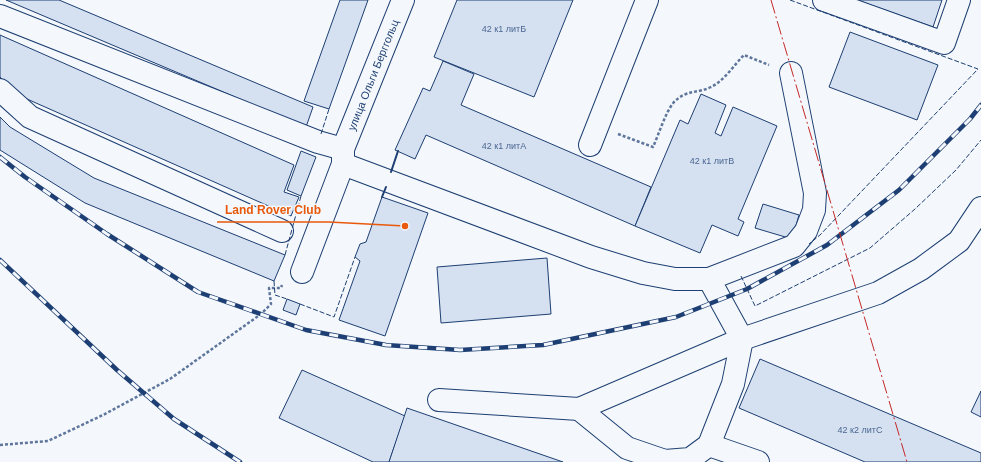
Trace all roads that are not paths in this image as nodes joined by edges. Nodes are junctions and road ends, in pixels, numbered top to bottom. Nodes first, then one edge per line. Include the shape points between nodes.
1 (402, 0) edge
2 (647, 0) edge
3 (824, 0) edge
4 (959, 0) edge
5 (0, 16) edge
6 (791, 73) road end
7 (0, 90) edge
8 (594, 135) road end
9 (343, 156) junction
10 (981, 208) edge
11 (282, 231) dead end
12 (302, 272) dead end
13 (709, 278) junction
14 (742, 340) junction
15 (439, 400) dead end
16 (579, 410) junction
17 (709, 445) junction
18 (758, 462) edge

1 - 9 street, улица Ольги Берггольц
2 - 8 street
3 - 4 street via 944,43
5 - 9 street via 318,142
6 - 13 street via 815,193 814,210 806,231 794,246
7 - 11 street via 30,116
9 - 12 street, улица Ольги Берггольц
9 - 13 street via 606,261 642,273 675,279
10 - 14 street via 959,241 921,269 878,293
13 - 14 street
14 - 16 street
14 - 17 street via 733,384
15 - 16 street
16 - 17 street via 627,448 665,461 690,459
17 - 18 street

